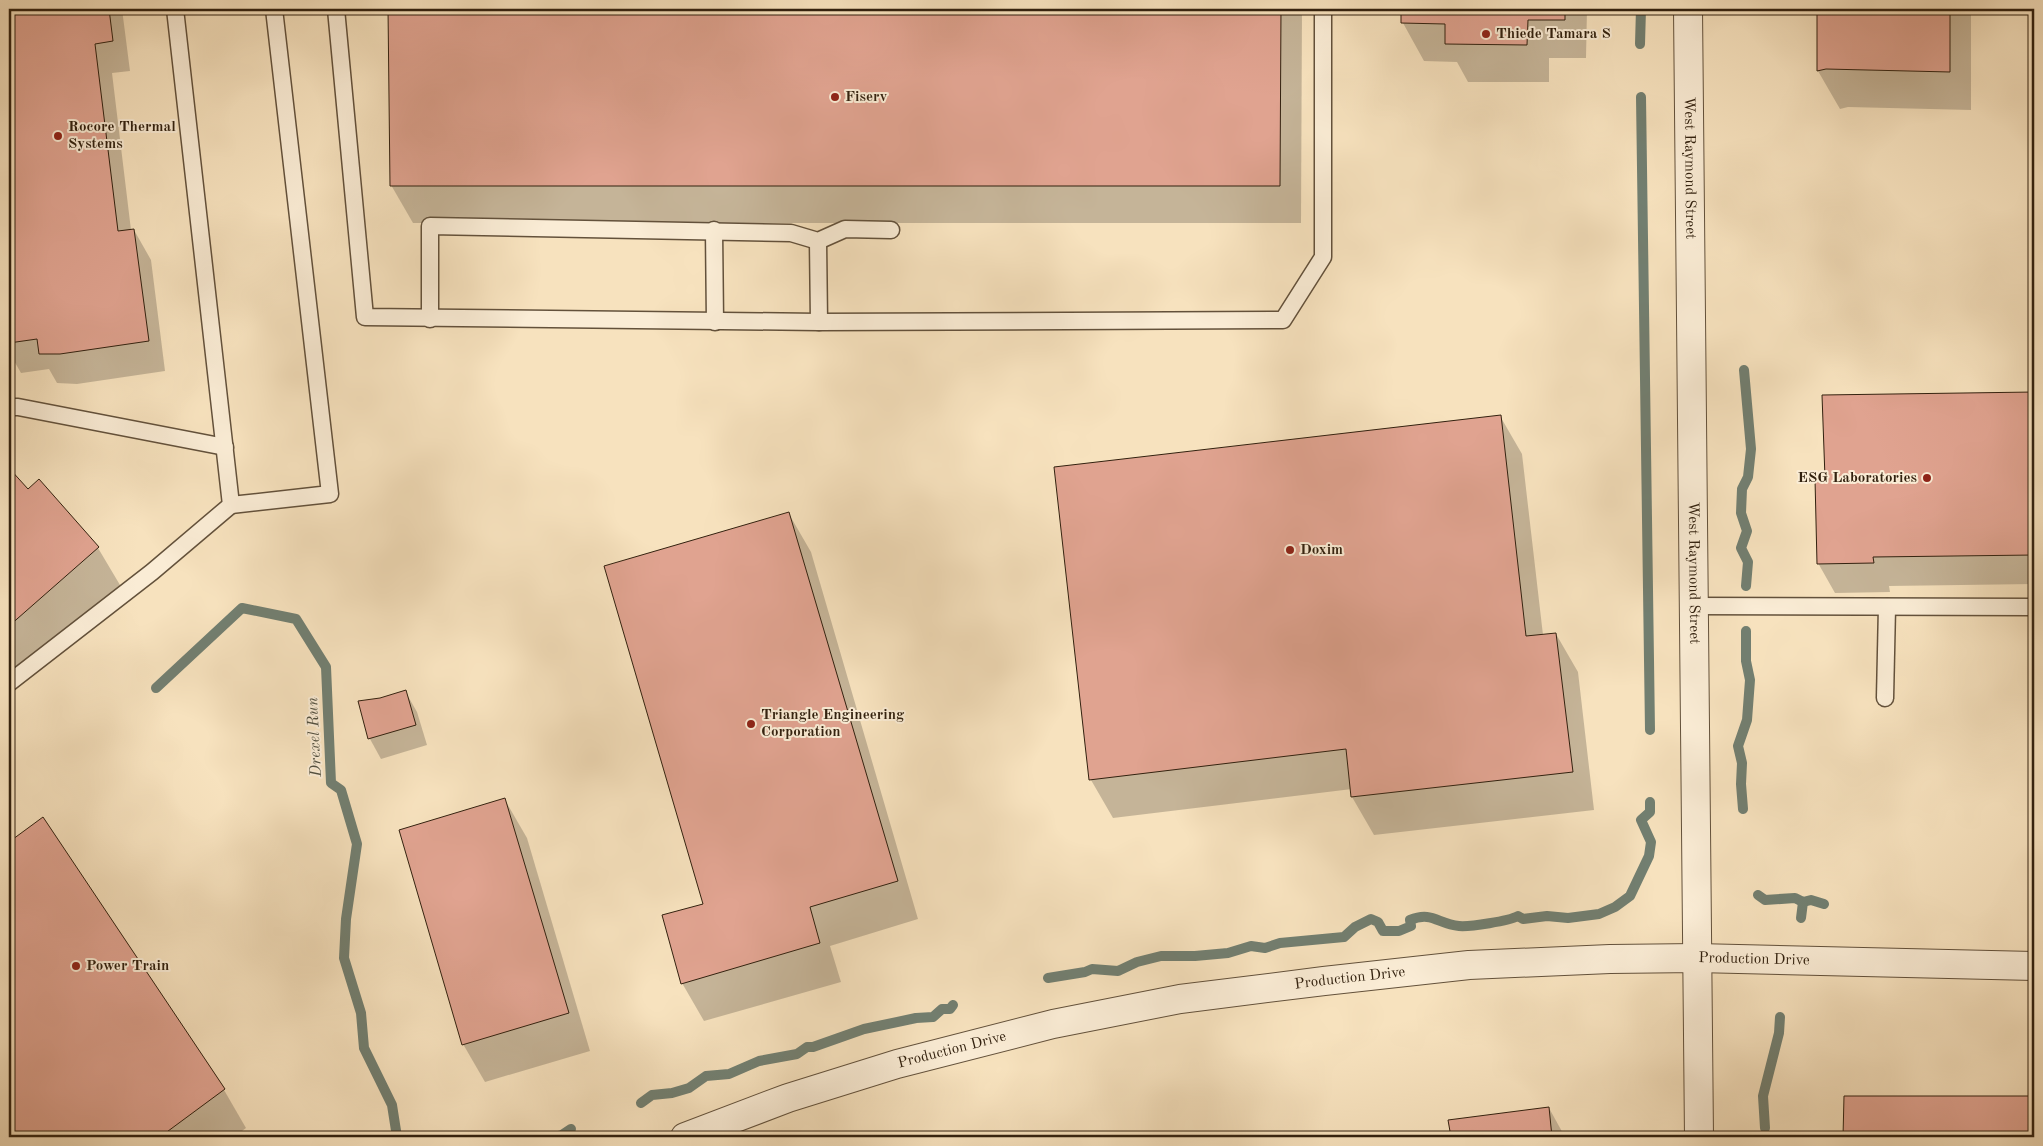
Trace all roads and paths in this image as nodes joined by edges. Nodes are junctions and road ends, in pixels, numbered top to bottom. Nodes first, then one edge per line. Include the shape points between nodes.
1 (175, 9) edge
2 (274, 9) edge
3 (336, 9) edge
4 (1323, 9) edge
5 (1688, 9) edge
6 (714, 230) junction
7 (891, 230) dead end
8 (818, 241) junction
9 (430, 319) junction
10 (715, 322) junction
11 (819, 322) junction
12 (9, 407) edge
13 (225, 447) junction
14 (231, 505) junction
15 (1693, 606) junction
16 (1887, 607) junction
17 (2034, 607) edge
18 (9, 683) edge
19 (1885, 698) dead end
20 (1697, 958) junction
21 (2034, 966) edge
22 (685, 1137) edge
23 (1699, 1137) edge

1 - 13 lane
2 - 14 lane via 330,494
3 - 9 lane via 365,317
4 - 11 lane via 1323,258 1283,320
5 - 15 street, West Raymond Street
6 - 8 lane via 791,233
6 - 9 lane via 430,226
6 - 10 lane
7 - 8 lane via 845,229
8 - 11 lane
9 - 10 lane
10 - 11 lane
12 - 13 lane
13 - 14 lane
14 - 18 lane via 152,572
15 - 16 lane
15 - 20 street, West Raymond Street
16 - 17 lane
16 - 19 lane
20 - 21 street, Production Drive
20 - 22 street, Production Drive via 1469,966 1180,999 1053,1024 897,1064 788,1098
20 - 23 street, West Raymond Street

